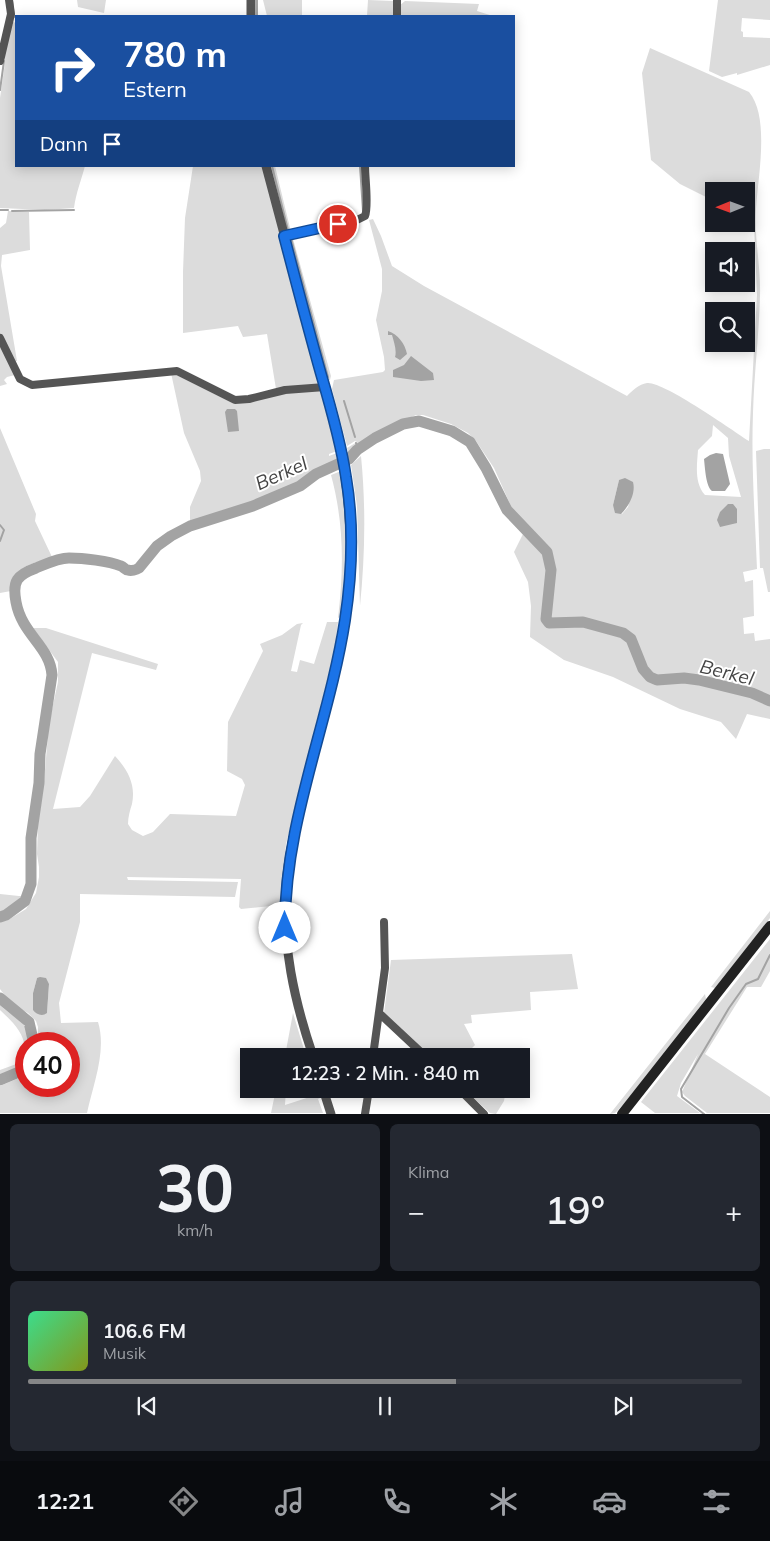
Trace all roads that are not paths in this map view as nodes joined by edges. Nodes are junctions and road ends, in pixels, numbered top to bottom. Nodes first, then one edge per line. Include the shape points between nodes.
1 (9, 0) edge
2 (251, 0) edge
3 (397, 0) edge
4 (251, 15) edge
5 (397, 15) edge
6 (0, 61) edge
7 (266, 167) edge
8 (365, 167) edge
9 (284, 236) junction
10 (0, 338) edge
11 (325, 387) junction
12 (384, 922) dead end
13 (770, 926) edge
14 (379, 1013) junction
15 (310, 1048) edge
16 (374, 1048) edge
17 (417, 1048) edge
18 (326, 1098) edge
19 (368, 1098) edge
20 (468, 1098) edge
21 (331, 1114) edge
22 (365, 1114) edge
23 (484, 1114) edge
24 (622, 1114) edge

1 - 6 street via 11,14
2 - 4 street
3 - 5 street
7 - 9 street
8 - 9 street via 365,216 353,222
9 - 11 street
10 - 11 street via 20,379 32,385 177,371 234,400 285,390
11 - 15 street via 346,478 351,548 345,620 293,837 286,886 285,928 290,969 294,996
12 - 14 street via 385,968
13 - 24 main road
14 - 16 street
14 - 17 street
18 - 21 street
19 - 22 street
20 - 23 street

